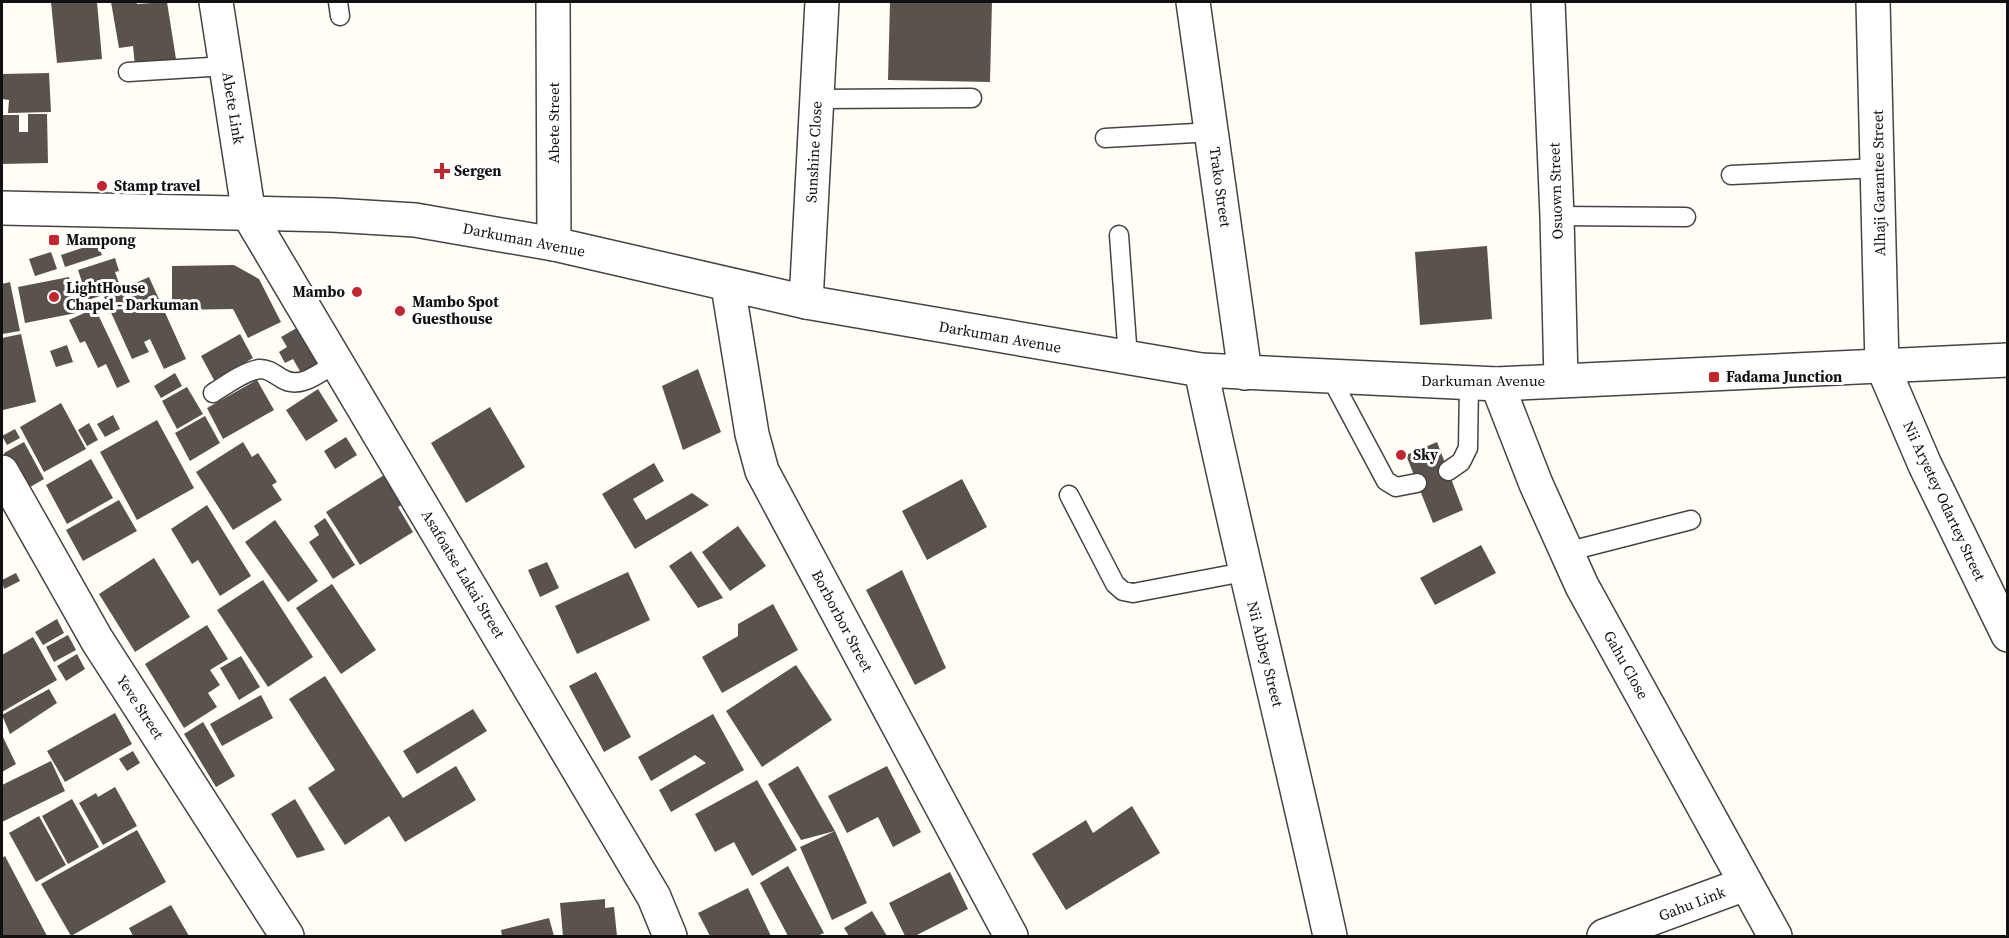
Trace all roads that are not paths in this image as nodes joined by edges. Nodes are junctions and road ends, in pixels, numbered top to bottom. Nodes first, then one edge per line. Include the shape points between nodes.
1 (216, 2) edge
2 (553, 2) edge
3 (822, 2) edge
4 (1193, 2) edge
5 (1548, 2) edge
6 (1873, 2) edge
7 (226, 66) junction
8 (128, 72) dead end
9 (972, 98) dead end
10 (817, 99) junction
11 (1213, 132) junction
12 (1105, 138) dead end
13 (1878, 168) junction
14 (1731, 175) dead end
15 (2, 208) edge
16 (249, 214) junction
17 (1557, 216) junction
18 (1686, 217) dead end
19 (1119, 235) dead end
20 (554, 244) junction
21 (728, 286) junction
22 (806, 302) junction
23 (1128, 358) junction
24 (2007, 360) edge
25 (337, 362) junction
26 (1882, 365) junction
27 (1201, 370) junction
28 (1245, 373) junction
29 (1331, 378) junction
30 (1561, 380) junction
31 (1483, 384) junction
32 (213, 393) dead end
33 (1448, 471) dead end
34 (2, 472) edge
35 (1417, 483) dead end
36 (1069, 495) dead end
37 (1691, 520) dead end
38 (1566, 552) junction
39 (1244, 572) junction
40 (2007, 635) edge
41 (1745, 884) junction
42 (287, 936) edge
43 (670, 936) edge
44 (1011, 936) edge
45 (1330, 936) edge
46 (1604, 936) edge
47 (1775, 936) edge

1 - 7 street, Abete Link
2 - 20 street, Abete Street
3 - 10 street, Sunshine Close
4 - 11 street, Trako Street
5 - 17 street, Osuown Street
6 - 13 street, Alhaji Garantee Street
7 - 8 lane
7 - 16 street, Abete Link
9 - 10 lane
10 - 22 street, Sunshine Close
11 - 12 lane
11 - 28 street, Trako Street
13 - 14 lane
13 - 26 street, Alhaji Garantee Street
15 - 16 street, Darkuman Avenue
16 - 20 street, Darkuman Avenue via 415,220
16 - 25 street, Asafoatse Lakai Street
17 - 18 lane
17 - 30 street, Osuown Street
19 - 23 lane
20 - 21 street, Darkuman Avenue
21 - 22 street, Darkuman Avenue
21 - 44 street, Borborbor Street via 752,434 762,471
22 - 23 street, Darkuman Avenue
23 - 27 street, Darkuman Avenue
24 - 26 street, Darkuman Avenue
25 - 32 lane via 299,384 261,369
25 - 43 street, Asafoatse Lakai Street via 654,897
26 - 30 street, Darkuman Avenue
26 - 40 street, Nii Aryetey Odartey Street
27 - 28 street, Darkuman Avenue
27 - 39 street, Nii Abbey Street
28 - 29 street, Darkuman Avenue
29 - 31 street, Darkuman Avenue
29 - 35 lane via 1386,481 1396,487
30 - 31 street, Darkuman Avenue
31 - 33 lane via 1468,448 1461,462
31 - 38 street, Gahu Close via 1536,484
34 - 42 street, Yeve Street via 97,640
36 - 39 lane via 1115,584 1123,591 1133,593
37 - 38 lane
38 - 41 street, Gahu Close
39 - 45 street, Nii Abbey Street
41 - 46 street, Gahu Link
41 - 47 street, Gahu Close

